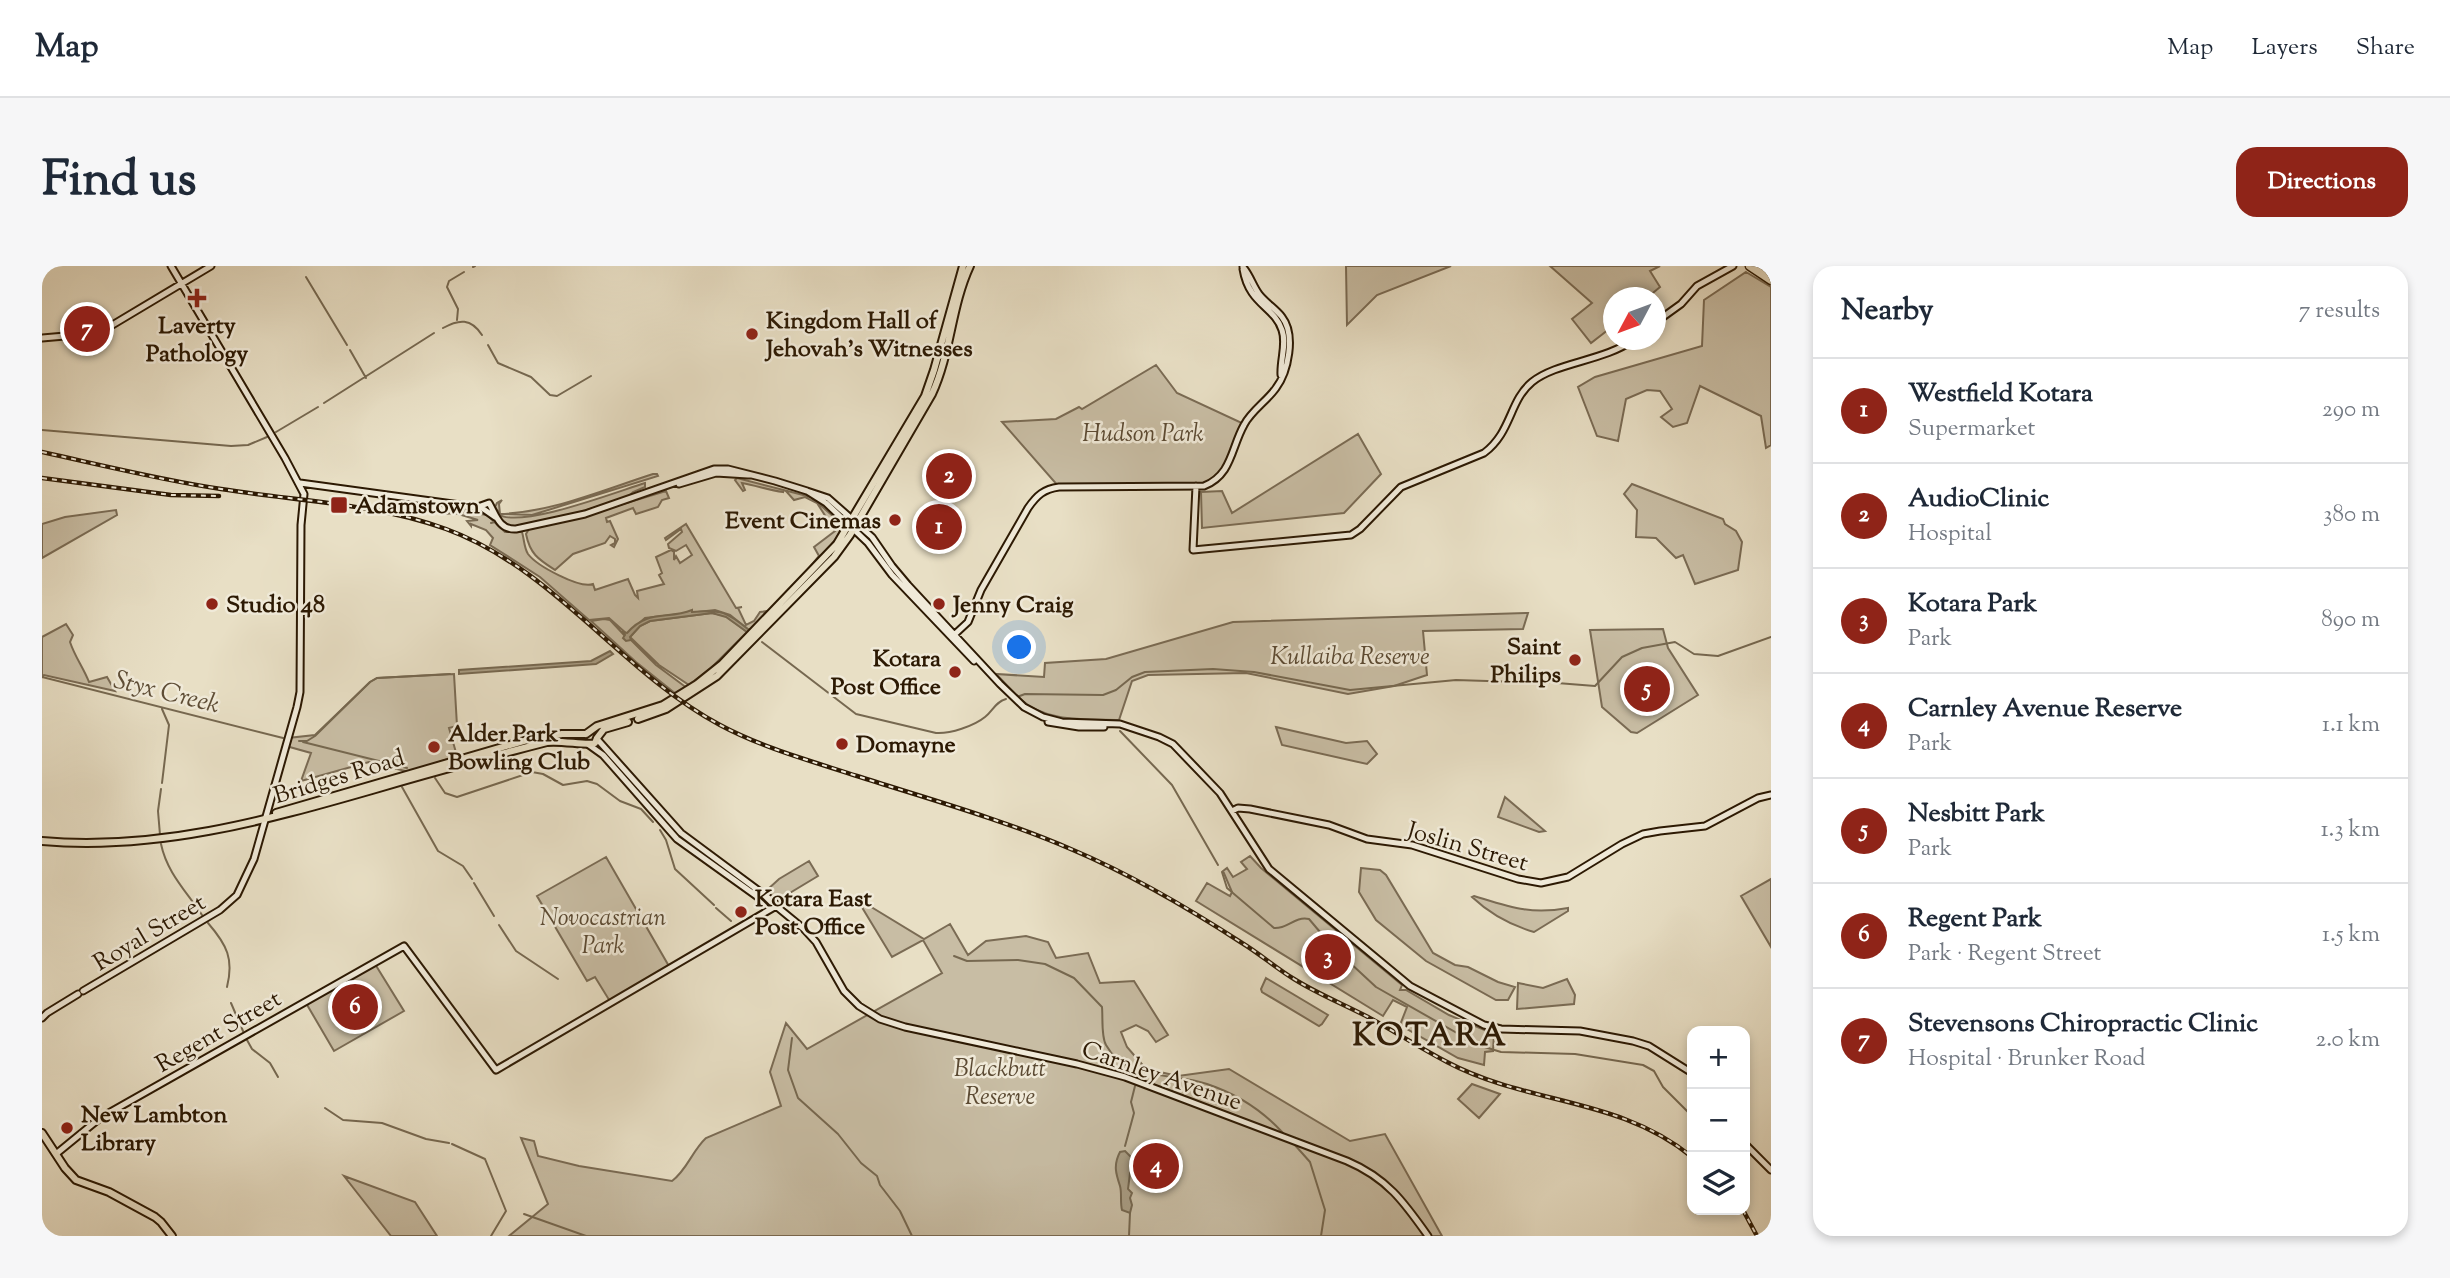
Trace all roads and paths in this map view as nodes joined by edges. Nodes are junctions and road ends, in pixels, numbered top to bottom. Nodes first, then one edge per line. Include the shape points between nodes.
1 (171, 266) edge
2 (211, 266) edge
3 (963, 266) edge
4 (970, 266) edge
5 (1243, 266) edge
6 (1733, 266) edge
7 (1750, 266) edge
8 (1760, 266) edge
9 (1771, 273) edge
10 (1771, 280) edge
11 (181, 284) junction
12 (1666, 315) edge
13 (42, 338) edge
14 (1616, 350) edge
15 (300, 484) junction
16 (1195, 486) junction
17 (852, 525) junction
18 (953, 636) junction
19 (1015, 702) junction
20 (1058, 721) junction
21 (1101, 723) junction
22 (1079, 727) junction
23 (1126, 727) junction
24 (587, 734) junction
25 (597, 739) junction
26 (588, 745) junction
27 (1771, 795) edge
28 (1232, 811) junction
29 (265, 819) junction
30 (42, 841) edge
31 (764, 901) junction
32 (776, 906) junction
33 (765, 913) junction
34 (42, 1018) edge
35 (1687, 1070) edge
36 (42, 1133) edge
37 (1750, 1149) edge
38 (56, 1154) junction
39 (1771, 1170) edge
40 (172, 1236) edge
41 (1429, 1236) edge

1 - 11 main road
2 - 11 main road
3 - 17 main road via 925,396
4 - 17 main road via 938,380
5 - 16 main road via 1252,295 1282,327 1281,374 1274,391 1244,424 1222,476
6 - 12 main road via 1697,286
7 - 10 highway
8 - 9 highway
11 - 13 main road via 99,333
11 - 15 main road
14 - 16 main road via 1533,381 1490,449 1401,487 1355,533 1193,550
15 - 17 main road via 487,508 507,529 585,514 714,469 728,469 807,491
15 - 29 main road via 300,692
16 - 18 main road via 1059,487 1040,493 981,590 968,622
17 - 18 main road via 892,575
17 - 24 main road via 706,677 663,705 597,726
17 - 25 main road via 834,557 717,676 666,709 606,728
18 - 19 main road
19 - 20 main road
19 - 22 main road via 1047,722
20 - 21 main road
20 - 22 main road
21 - 22 main road
21 - 23 main road
22 - 23 main road
23 - 28 main road via 1173,744 1217,788
24 - 25 main road via 593,733
24 - 26 main road via 584,740
24 - 29 main road, Bridges Road via 527,740
25 - 26 main road
25 - 32 main road, Carnley Avenue via 681,834
26 - 29 main road, Bridges Road via 568,740 547,742
26 - 31 main road, Carnley Avenue via 603,755 680,841
27 - 28 main road, Joslin Street via 1705,826 1643,835 1568,877 1541,883 1412,845 1361,838 1328,825 1250,809
28 - 35 main road via 1269,869 1410,986 1484,1026 1580,1031 1633,1041 1649,1045
29 - 30 main road, Bridges Road via 153,841
29 - 34 main road, Royal Street via 252,864 232,902
31 - 32 main road, Carnley Avenue
31 - 33 main road
32 - 33 main road
32 - 41 main road, Carnley Avenue via 816,942 844,991 880,1019 1125,1077 1347,1161 1369,1171 1395,1192
33 - 38 main road, Regent Street via 496,1070 404,946 100,1118
36 - 38 main road
37 - 39 main road
38 - 40 main road via 78,1182 158,1219

